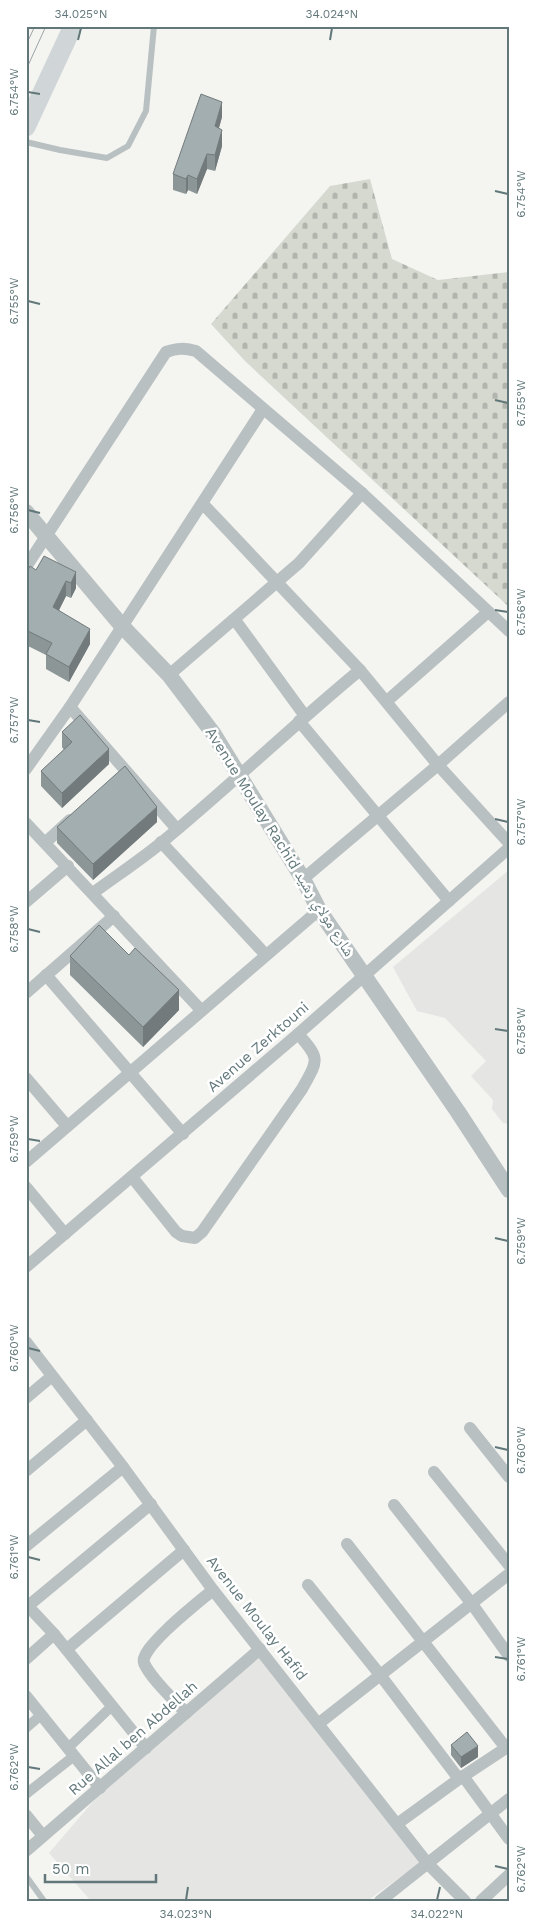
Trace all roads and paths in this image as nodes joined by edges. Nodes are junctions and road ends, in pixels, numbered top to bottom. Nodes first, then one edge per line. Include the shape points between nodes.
1 (73, 26) edge
2 (154, 26) edge
3 (26, 127) edge
4 (26, 142) edge
5 (263, 409) junction
6 (362, 493) junction
7 (203, 504) junction
8 (26, 512) edge
9 (47, 536) junction
10 (26, 567) edge
11 (277, 583) junction
12 (488, 612) junction
13 (235, 620) junction
14 (122, 626) junction
15 (509, 631) edge
16 (360, 670) junction
17 (169, 675) junction
18 (387, 701) junction
19 (509, 702) edge
20 (70, 707) junction
21 (302, 718) junction
22 (438, 765) junction
23 (26, 768) edge
24 (241, 775) junction
25 (82, 809) edge
26 (378, 815) junction
27 (26, 823) edge
28 (176, 828) junction
29 (46, 842) junction
30 (161, 842) junction
31 (509, 843) edge
32 (509, 848) edge
33 (68, 866) junction
34 (303, 879) junction
35 (93, 893) junction
36 (449, 901) junction
37 (26, 902) edge
38 (319, 910) junction
39 (114, 916) junction
40 (265, 954) junction
41 (46, 975) junction
42 (364, 975) junction
43 (26, 993) edge
44 (201, 1010) junction
45 (298, 1034) junction
46 (131, 1071) junction
47 (26, 1078) edge
48 (67, 1126) junction
49 (183, 1134) junction
50 (26, 1162) edge
51 (132, 1177) junction
52 (26, 1187) edge
53 (509, 1190) edge
54 (65, 1234) junction
55 (26, 1267) edge
56 (26, 1342) edge
57 (52, 1376) junction
58 (26, 1398) edge
59 (87, 1420) junction
60 (470, 1428) dead end
61 (123, 1466) junction
62 (26, 1471) edge
63 (434, 1472) dead end
64 (509, 1477) edge
65 (151, 1504) junction
66 (394, 1505) dead end
67 (347, 1544) dead end
68 (26, 1546) edge
69 (184, 1550) junction
70 (509, 1565) edge
71 (509, 1574) edge
72 (308, 1585) dead end
73 (213, 1590) junction
74 (472, 1604) junction
75 (27, 1605) edge
76 (54, 1634) junction
77 (424, 1642) junction
78 (260, 1649) junction
79 (66, 1650) junction
80 (509, 1656) edge
81 (26, 1659) edge
82 (381, 1676) junction
83 (26, 1696) edge
84 (112, 1706) junction
85 (186, 1713) junction
86 (42, 1715) junction
87 (318, 1724) junction
88 (26, 1728) edge
89 (507, 1747) edge
90 (146, 1748) junction
91 (71, 1752) junction
92 (461, 1777) junction
93 (100, 1788) junction
94 (26, 1794) edge
95 (509, 1799) edge
96 (490, 1813) junction
97 (26, 1815) edge
98 (397, 1824) junction
99 (43, 1836) junction
100 (509, 1839) edge
101 (26, 1851) edge
102 (428, 1864) junction
103 (509, 1875) edge
104 (26, 1876) edge
105 (44, 1901) edge
106 (380, 1901) edge
107 (465, 1901) edge
108 (481, 1901) edge

1 - 3 main road
2 - 4 lane via 146,111 128,146 107,158
5 - 6 street
5 - 7 street
5 - 9 street via 196,351 175,348 166,352
6 - 11 street
6 - 12 street
7 - 11 street
7 - 14 street
8 - 9 street, Avenue Moulay Rachid شارع مولاي رشيد
9 - 10 street
9 - 14 street, Avenue Moulay Rachid شارع مولاي رشيد
11 - 13 street
11 - 16 street
12 - 15 street
12 - 18 street
13 - 17 street
13 - 21 street
14 - 17 street, Avenue Moulay Rachid شارع مولاي رشيد
14 - 20 street
16 - 18 street
16 - 21 street
17 - 24 street, Avenue Moulay Rachid شارع مولاي رشيد
18 - 22 street
19 - 22 street
20 - 23 street
20 - 28 street via 122,773
21 - 24 street
21 - 26 street
22 - 26 street
22 - 31 street
24 - 28 street
24 - 34 street, Avenue Moulay Rachid شارع مولاي رشيد
25 - 29 street
26 - 34 street
26 - 36 street
27 - 29 street
28 - 30 street
29 - 33 street
30 - 35 street
30 - 40 street
32 - 36 street, Avenue Zerktouni
33 - 35 street
33 - 37 street
34 - 38 street, Avenue Moulay Rachid شارع مولاي رشيد
35 - 39 street
36 - 42 street, Avenue Zerktouni
38 - 40 street
38 - 42 street, Avenue Moulay Rachid شارع مولاي رشيد
39 - 41 street
39 - 44 street
40 - 44 street
41 - 43 street
41 - 46 street
42 - 45 street, Avenue Zerktouni
42 - 53 street, Avenue Moulay Rachid شارع مولاي رشيد
44 - 46 street
45 - 49 street, Avenue Zerktouni
45 - 51 street via 313,1050 315,1066 202,1232 195,1238 176,1232
46 - 48 street
46 - 49 street
47 - 48 street
48 - 50 street
49 - 51 street, Avenue Zerktouni
51 - 54 street, Avenue Zerktouni
52 - 54 street
54 - 55 street, Avenue Zerktouni
56 - 57 street, Avenue Moulay Hafid
57 - 58 street
57 - 59 street, Avenue Moulay Hafid
59 - 61 street, Avenue Moulay Hafid
59 - 62 street
60 - 64 street
61 - 65 street, Avenue Moulay Hafid
61 - 68 street
63 - 70 street
65 - 69 street, Avenue Moulay Hafid
65 - 75 street
66 - 74 street
67 - 77 street
69 - 73 street, Avenue Moulay Hafid
69 - 79 street
71 - 74 street
72 - 82 street
73 - 78 street, Avenue Moulay Hafid
73 - 85 street via 154,1641 143,1657 149,1672
74 - 77 street
74 - 80 street
75 - 76 street
76 - 79 street
76 - 81 street
77 - 82 street
77 - 89 street
78 - 85 street, Rue Allal ben Abdellah
78 - 87 street, Avenue Moulay Hafid
79 - 84 street
82 - 87 street
82 - 92 street
83 - 86 street
84 - 90 street
84 - 91 street
85 - 90 street, Rue Allal ben Abdellah
86 - 88 street
86 - 91 street
87 - 98 street, Avenue Moulay Hafid
89 - 92 street
90 - 93 street, Rue Allal ben Abdellah
91 - 93 street
91 - 94 street
92 - 96 street
92 - 98 street
93 - 99 street, Rue Allal ben Abdellah
95 - 96 street
96 - 100 street
96 - 102 street
97 - 99 street
98 - 102 street, Avenue Moulay Hafid
99 - 101 street, Rue Allal ben Abdellah
102 - 106 street
102 - 107 street, Avenue Moulay Hafid
103 - 108 street
104 - 105 lane

